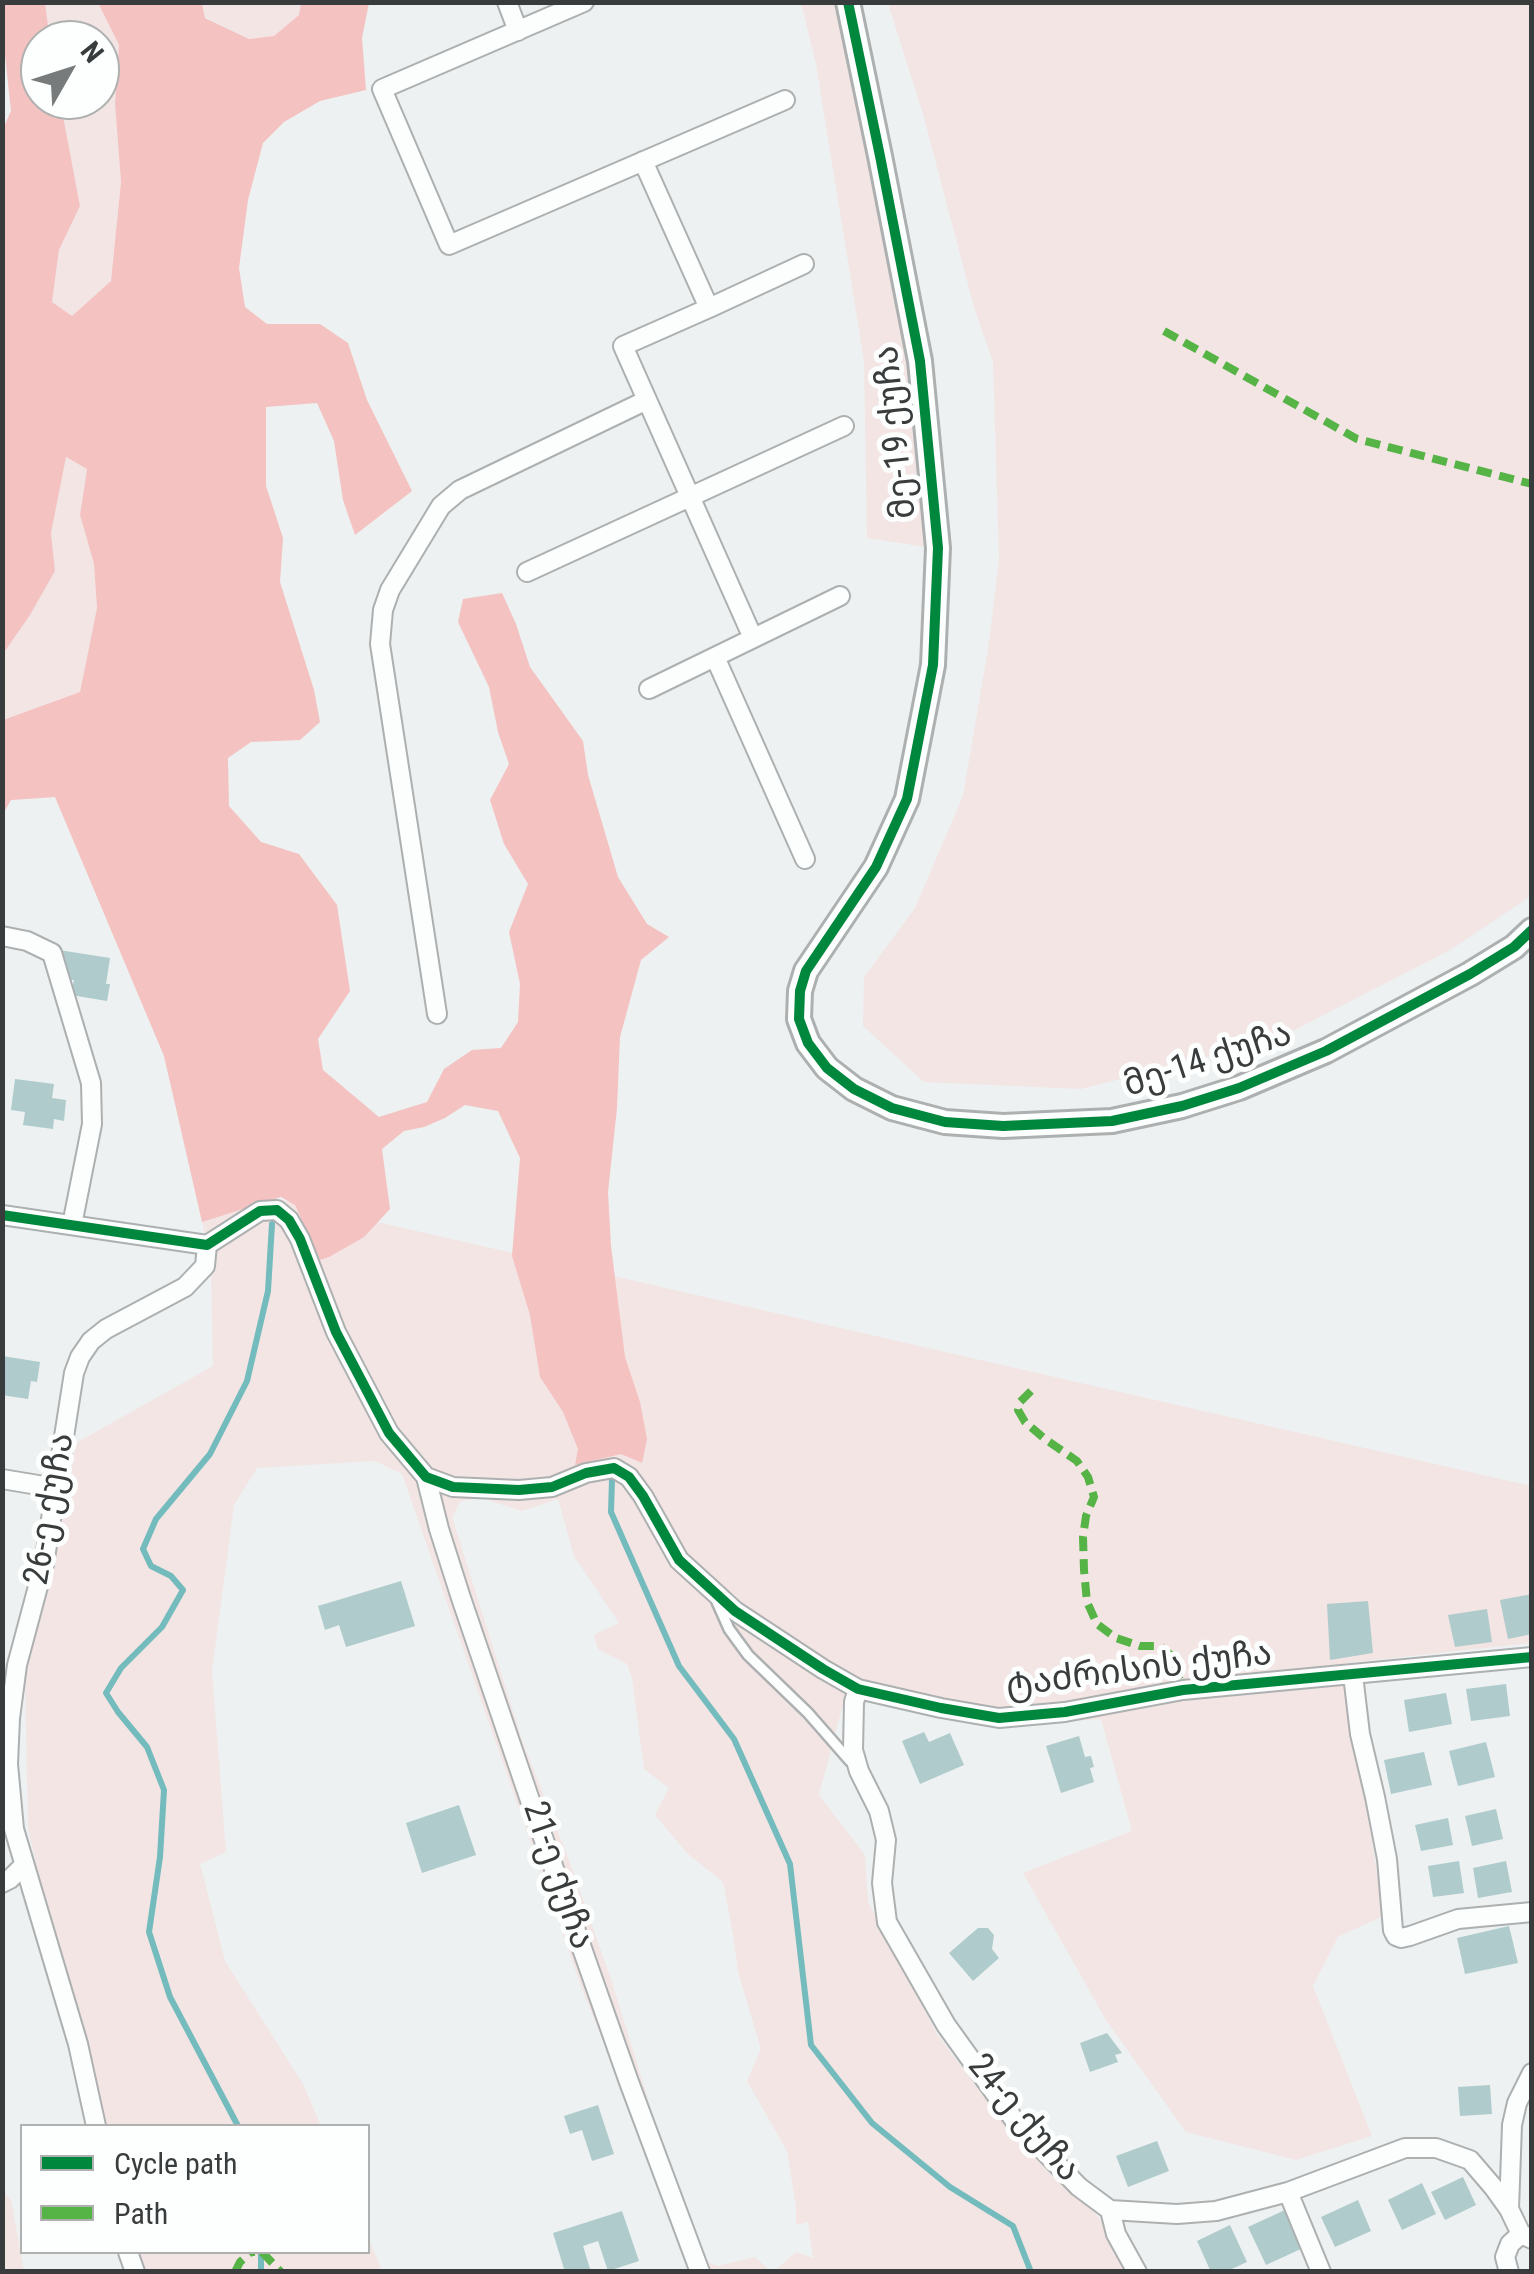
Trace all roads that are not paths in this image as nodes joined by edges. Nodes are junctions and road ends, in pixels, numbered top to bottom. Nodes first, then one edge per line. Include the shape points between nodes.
1 (507, 2) edge
2 (584, 2) edge
3 (848, 2) edge
4 (518, 30) junction
5 (786, 100) dead end
6 (644, 161) junction
7 (804, 264) dead end
8 (709, 308) junction
9 (647, 400) junction
10 (844, 426) dead end
11 (690, 497) junction
12 (527, 572) dead end
13 (840, 596) dead end
14 (753, 638) junction
15 (715, 657) junction
16 (649, 689) dead end
17 (906, 799) joint
18 (805, 859) dead end
19 (1532, 930) edge
20 (2, 936) edge
21 (437, 1014) dead end
22 (2, 1215) edge
23 (72, 1225) junction
24 (208, 1245) junction
25 (426, 1477) junction
26 (2, 1480) edge
27 (56, 1488) junction
28 (712, 1590) junction
29 (1532, 1657) edge
30 (10, 1669) edge
31 (1352, 1674) junction
32 (858, 1688) junction
33 (859, 1771) junction
34 (24, 1865) junction
35 (2, 1882) edge
36 (1532, 1912) edge
37 (1532, 2073) edge
38 (96, 2124) edge
39 (1288, 2192) junction
40 (1509, 2209) junction
41 (1110, 2210) junction
42 (1526, 2237) edge
43 (700, 2272) edge
44 (1137, 2272) edge
45 (1320, 2272) edge
46 (1509, 2272) edge

1 - 4 street
2 - 4 street
3 - 17 street, მე-19 ქუჩა via 920,361 938,548 933,665
4 - 6 street via 382,90 449,245
5 - 6 street
6 - 8 street
7 - 8 street
8 - 9 street via 624,346
9 - 11 street
9 - 21 street via 460,490 441,506 383,610 380,644
10 - 11 street
11 - 12 street
11 - 14 street
13 - 14 street
14 - 15 street
15 - 16 street
15 - 18 street
17 - 19 street, მე-14 ქუჩა via 876,867 806,971 799,1019 826,1068 854,1089 945,1122 1112,1121 1239,1088 1326,1051 1470,974
20 - 23 street via 52,953 91,1083 92,1124
22 - 23 street
23 - 24 street
24 - 25 street via 260,1211 277,1210 289,1220 381,1419
24 - 27 street, 26-ე ქუჩა via 205,1266 185,1288 106,1328 80,1357
25 - 28 street, ტაძრისის ქუჩა via 452,1487 518,1490 614,1468 636,1487 679,1560
25 - 43 street, 21-ე ქუჩა via 461,1598
26 - 27 street
27 - 30 street, 26-ე ქუჩა via 44,1564
28 - 32 street, ტაძრისის ქუჩა
28 - 33 lane via 748,1655
29 - 31 street, ტაძრისის ქუჩა
30 - 34 street, 26-ე ქუჩა via 8,1764
31 - 32 street, ტაძრისის ქუჩა via 998,1718
31 - 36 street via 1396,1936 1458,1919
32 - 33 street, 24-ე ქუჩა via 852,1730
33 - 41 street, 24-ე ქუჩა via 886,1840 887,1922 904,1954 1015,2121
34 - 35 street
34 - 38 street, 26-ე ქუჩა
37 - 40 street via 1512,2125
39 - 40 street, 24-ე ქუჩა via 1405,2148 1436,2148 1470,2160
39 - 41 street, 24-ე ქუჩა via 1216,2211
39 - 45 street
40 - 42 street, 24-ე ქუჩა
41 - 44 street
42 - 46 street via 1510,2244

